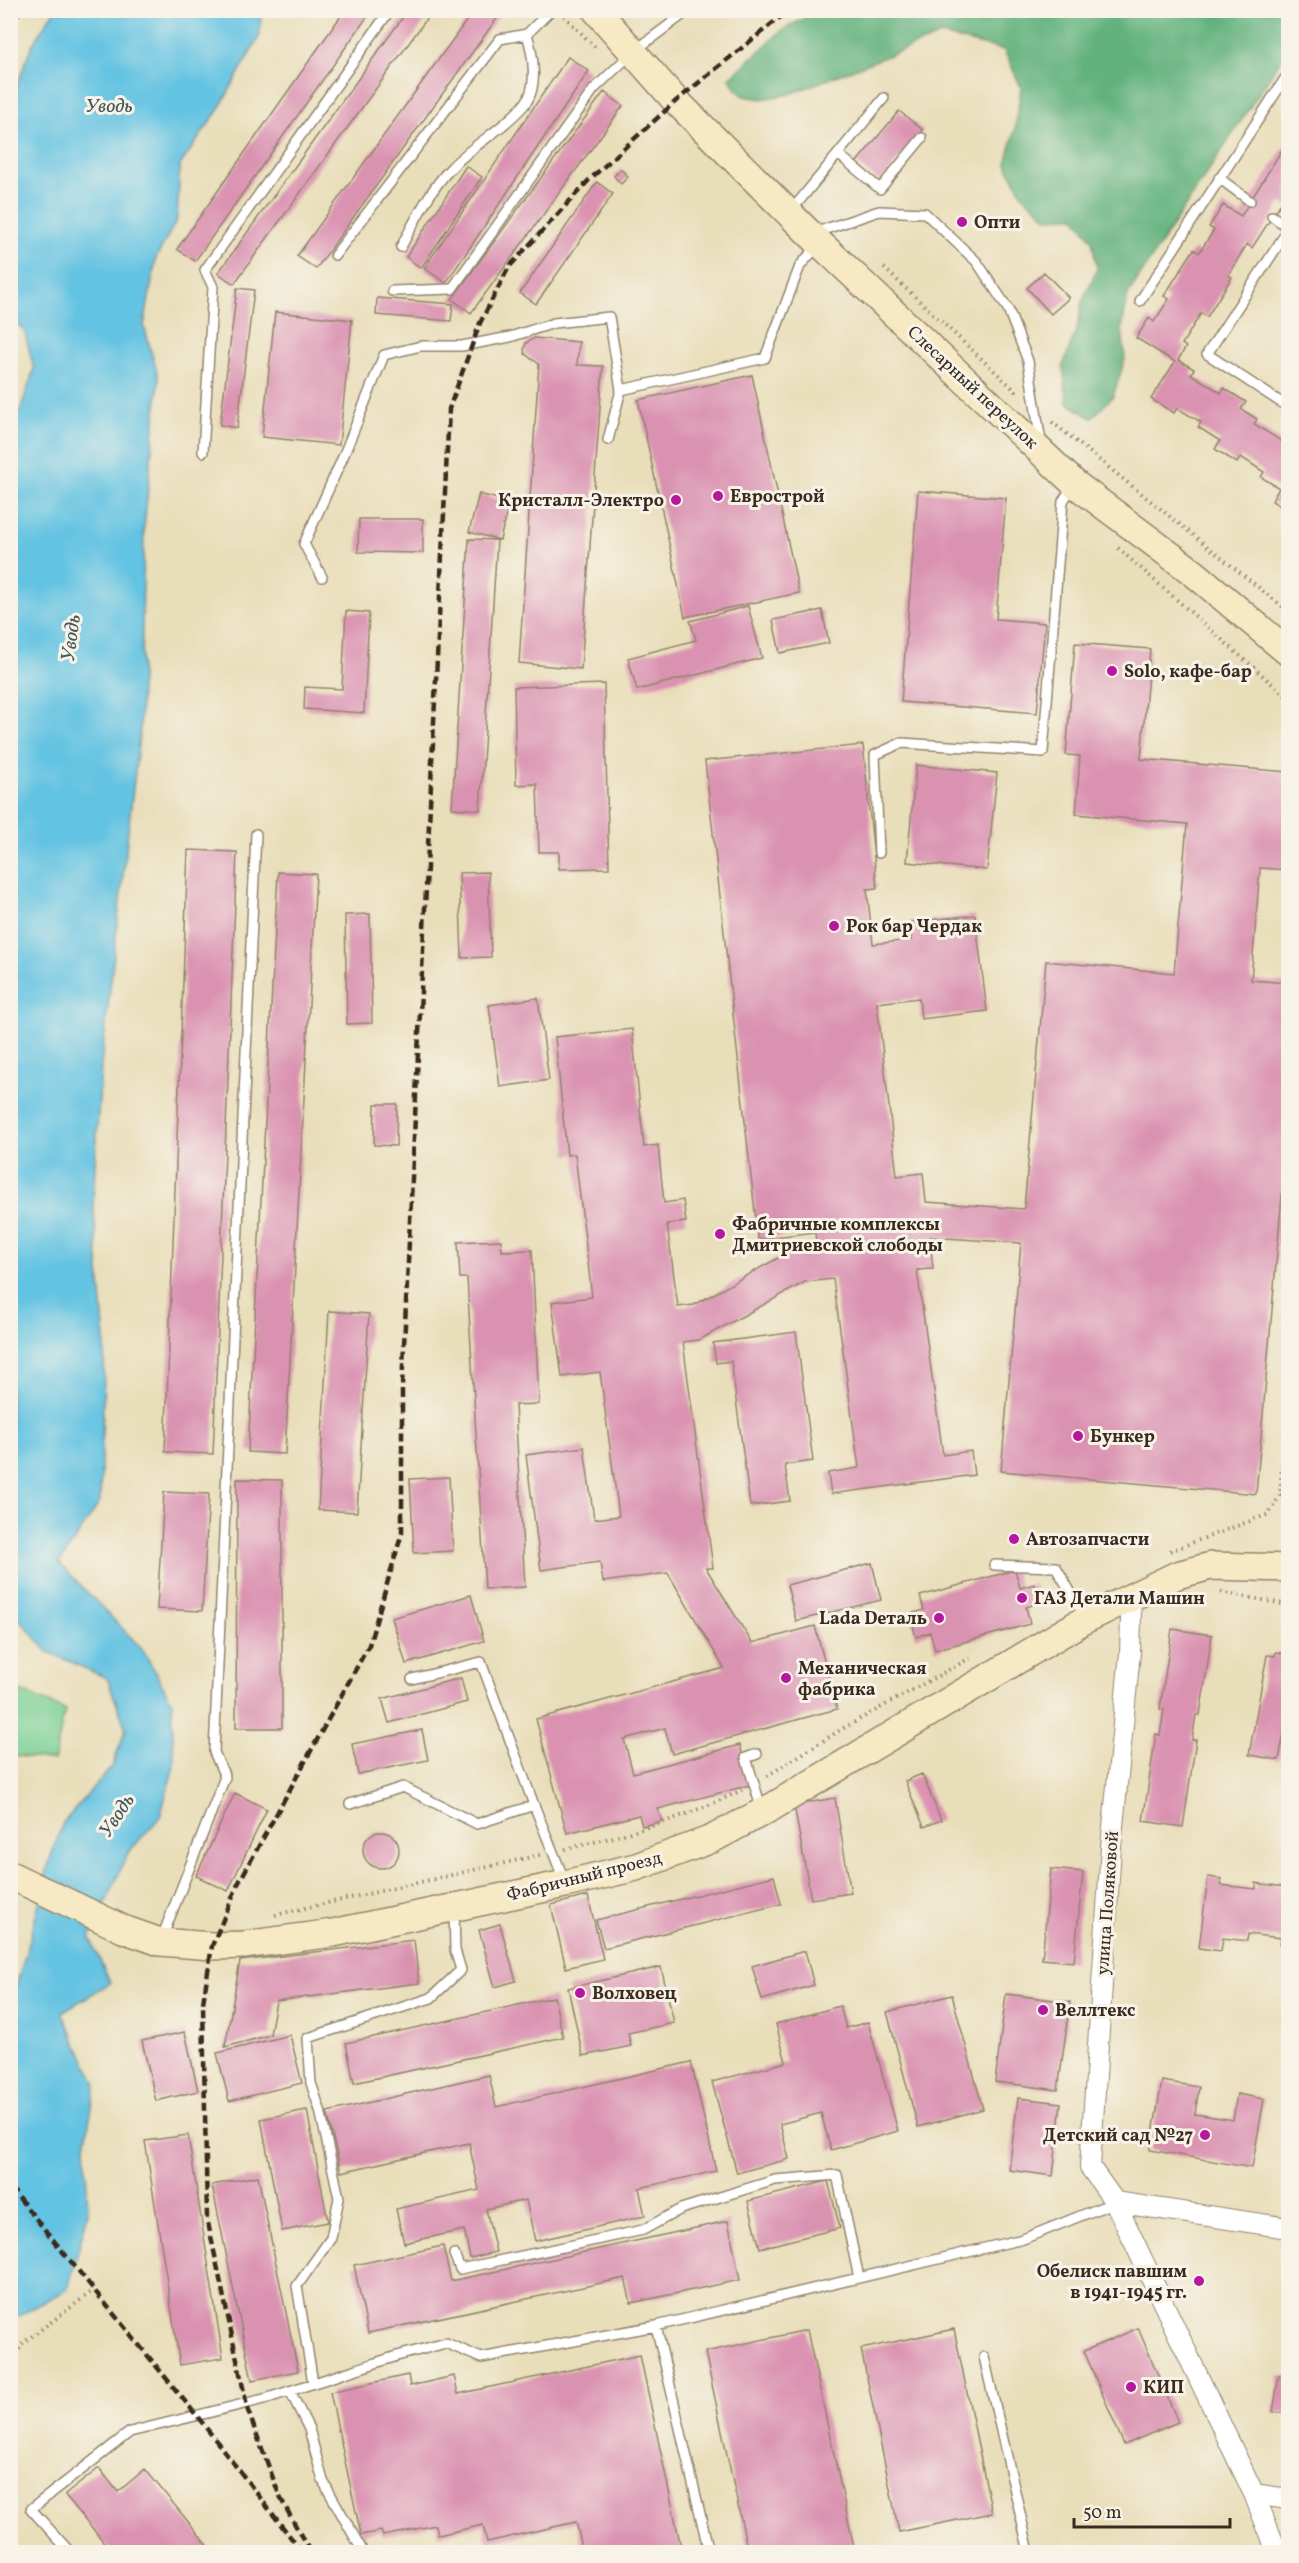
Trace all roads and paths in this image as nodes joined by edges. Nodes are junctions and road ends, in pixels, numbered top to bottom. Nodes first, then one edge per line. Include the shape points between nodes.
1 (21, 10) edge
2 (390, 10) edge
3 (551, 10) edge
4 (596, 10) edge
5 (689, 10) edge
6 (527, 34) junction
7 (10, 38) edge
8 (633, 51) junction
9 (1288, 74) edge
10 (884, 98) dead end
11 (922, 138) dead end
12 (838, 154) junction
13 (1219, 178) junction
14 (1251, 201) dead end
15 (789, 213) junction
16 (1272, 216) dead end
17 (1288, 229) edge
18 (815, 239) junction
19 (400, 247) dead end
20 (335, 255) dead end
21 (880, 265) dead end
22 (392, 291) dead end
23 (1140, 301) dead end
24 (621, 390) junction
25 (1288, 407) edge
26 (1036, 409) junction
27 (608, 440) dead end
28 (203, 452) dead end
29 (1043, 453) junction
30 (1075, 484) junction
31 (1115, 546) dead end
32 (322, 577) dead end
33 (1288, 611) edge
34 (1288, 652) edge
35 (1288, 698) edge
36 (256, 834) dead end
37 (879, 853) dead end
38 (1288, 1376) edge
39 (1280, 1495) junction
40 (1288, 1496) edge
41 (1167, 1552) dead end
42 (994, 1565) dead end
43 (1288, 1568) edge
44 (1212, 1590) dead end
45 (1129, 1597) junction
46 (1288, 1605) edge
47 (1086, 1619) junction
48 (974, 1656) dead end
49 (412, 1679) dead end
50 (758, 1754) dead end
51 (754, 1784) junction
52 (350, 1804) dead end
53 (534, 1805) junction
54 (762, 1812) junction
55 (554, 1852) junction
56 (11, 1875) edge
57 (565, 1884) junction
58 (454, 1908) junction
59 (266, 1917) dead end
60 (160, 1942) junction
61 (1115, 2202) junction
62 (1288, 2228) edge
63 (454, 2254) dead end
64 (859, 2278) junction
65 (94, 2290) dead end
66 (656, 2326) junction
67 (984, 2357) dead end
68 (10, 2366) edge
69 (313, 2383) junction
70 (290, 2391) junction
71 (1254, 2494) junction
72 (1288, 2499) edge
73 (70, 2553) edge
74 (363, 2553) edge
75 (709, 2553) edge
76 (1029, 2553) edge
77 (1277, 2553) edge

1 - 7 path
2 - 28 lane via 205,270 213,287
3 - 6 lane
4 - 8 main road, Слесарный переулок
5 - 8 lane
6 - 19 lane via 534,78 525,104 449,169
6 - 20 lane via 500,39
8 - 15 main road, Слесарный переулок via 676,101
8 - 22 lane via 594,89 452,289
9 - 13 lane
10 - 12 lane
11 - 12 lane via 880,189
12 - 15 lane
13 - 14 lane
13 - 23 lane
15 - 18 main road, Слесарный переулок
16 - 17 lane
17 - 25 lane via 1208,354
18 - 24 lane via 800,266 765,358
18 - 26 lane via 879,211 925,213 977,262 1008,309 1028,362
18 - 29 main road, Слесарный переулок
21 - 26 path
24 - 27 lane
24 - 32 lane via 609,317 554,323 462,346 421,346 384,355 304,544
26 - 29 lane
26 - 33 path
29 - 30 main road, Слесарный переулок
30 - 34 main road, Слесарный переулок via 1194,573
30 - 37 lane via 1063,501 1043,752 901,743 875,755
31 - 35 path
36 - 60 lane via 214,1752 225,1778
38 - 39 path
39 - 40 path
39 - 41 path via 1269,1514
42 - 47 lane via 1056,1567
43 - 45 main road, Фабричный проезд via 1211,1566 1178,1575
44 - 46 path
45 - 47 main road, Фабричный проезд
45 - 61 street, улица Поляковой via 1130,1653 1111,1847 1090,2167
47 - 54 main road, Фабричный проезд
48 - 51 path
49 - 53 lane via 481,1662
50 - 51 lane via 746,1758
51 - 54 lane
51 - 55 path via 702,1810 632,1833
52 - 53 lane via 403,1787 477,1824
53 - 55 lane
54 - 57 main road, Фабричный проезд via 712,1839 647,1863
55 - 57 lane
55 - 59 path
56 - 60 main road, Фабричный проезд via 123,1929
57 - 58 main road, Фабричный проезд
58 - 60 main road, Фабричный проезд via 333,1933 244,1945
58 - 69 lane via 455,1950 461,1970 431,1998 308,2038 311,2083 339,2198 331,2238 297,2286
61 - 62 street
61 - 64 lane via 1023,2239
61 - 71 street, улица Поляковой
63 - 64 lane via 460,2269 643,2230 681,2209 775,2180 837,2175
64 - 66 lane
65 - 68 path via 23,2343
66 - 69 lane via 481,2358 446,2343
66 - 75 lane
67 - 76 lane
69 - 70 lane
70 - 73 lane via 130,2432 31,2509
70 - 74 lane via 309,2429 323,2481
71 - 72 street
71 - 77 street, улица Поляковой

